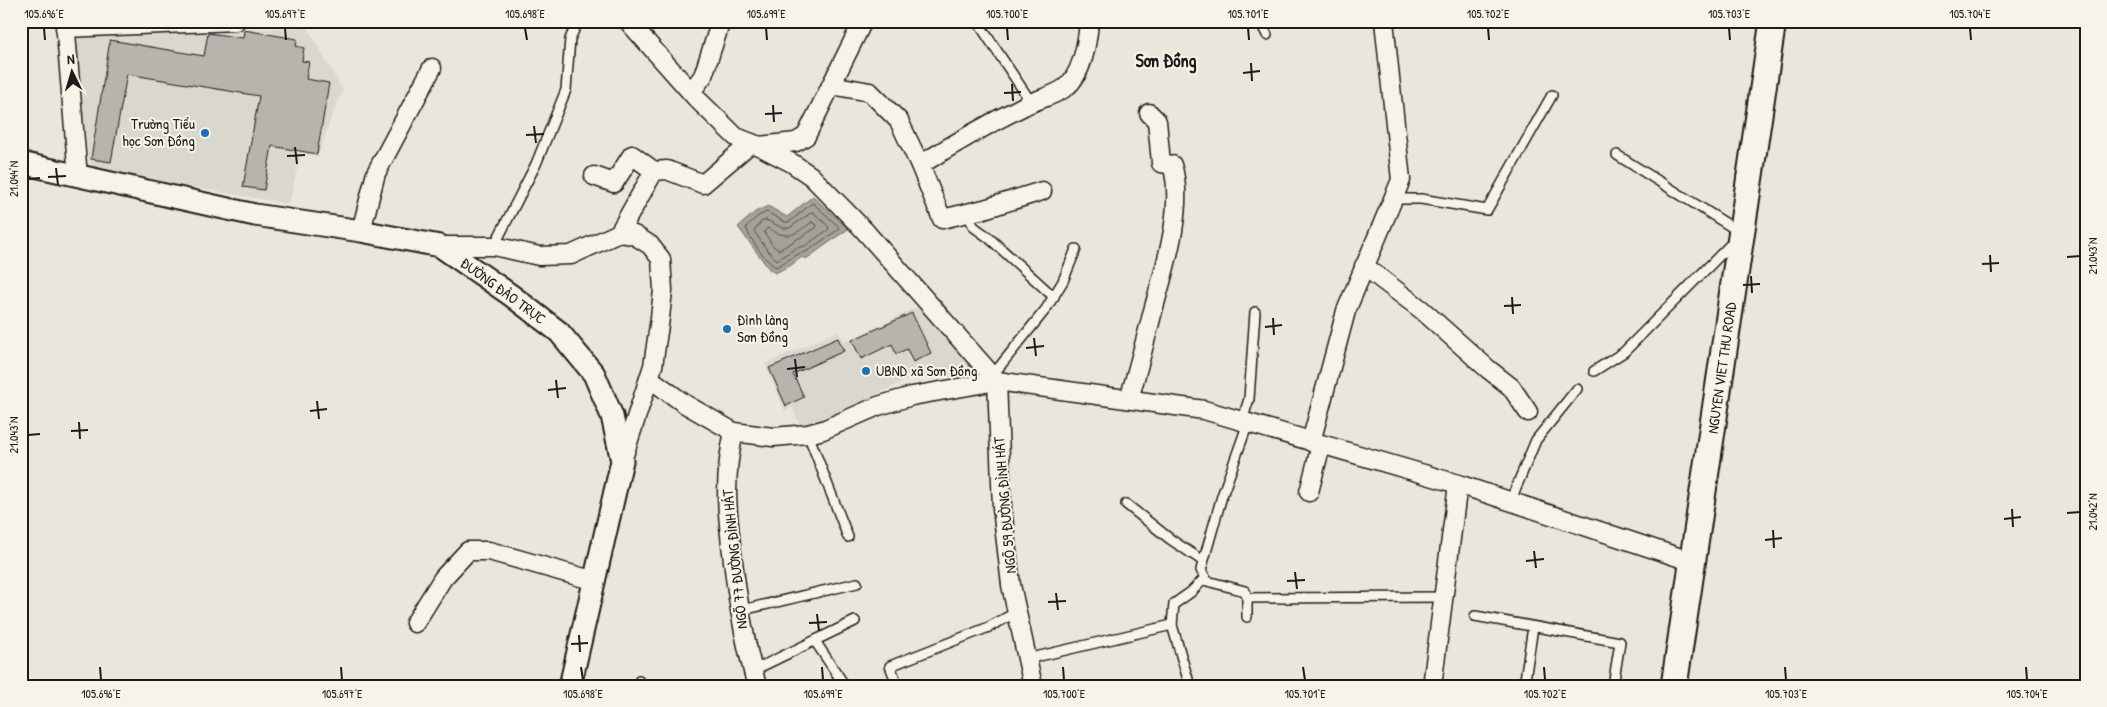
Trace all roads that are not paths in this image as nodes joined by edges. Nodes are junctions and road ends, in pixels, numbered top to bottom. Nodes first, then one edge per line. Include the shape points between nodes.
1 (236, 21) edge
2 (578, 21) edge
3 (628, 21) edge
4 (721, 21) edge
5 (863, 21) edge
6 (978, 21) edge
7 (1091, 21) edge
8 (1260, 21) edge
9 (1384, 21) edge
10 (1774, 21) edge
11 (65, 25) edge
12 (1267, 35) dead end
13 (432, 68) dead end
14 (831, 85) junction
15 (691, 92) junction
16 (1552, 95) dead end
17 (1031, 102) junction
18 (1149, 113) dead end
19 (755, 145) junction
20 (1617, 156) dead end
21 (21, 163) edge
22 (920, 165) junction
23 (654, 172) junction
24 (594, 176) dead end
25 (78, 177) junction
26 (1042, 191) dead end
27 (1392, 199) junction
28 (967, 213) junction
29 (361, 231) junction
30 (620, 233) junction
31 (1742, 233) junction
32 (440, 246) junction
33 (494, 246) junction
34 (1076, 249) dead end
35 (1364, 266) junction
36 (1054, 297) junction
37 (1255, 312) dead end
38 (1594, 371) dead end
39 (649, 378) junction
40 (994, 379) junction
41 (1577, 389) dead end
42 (1129, 399) junction
43 (1528, 412) dead end
44 (1245, 422) junction
45 (734, 432) junction
46 (808, 434) junction
47 (1316, 444) junction
48 (622, 461) junction
49 (1458, 484) junction
50 (1309, 492) dead end
51 (1510, 502) junction
52 (1126, 504) dead end
53 (848, 536) dead end
54 (1204, 561) junction
55 (1693, 562) junction
56 (1205, 578) junction
57 (595, 581) junction
58 (857, 583) dead end
59 (1444, 597) junction
60 (1247, 598) junction
61 (738, 611) junction
62 (1017, 612) junction
63 (1247, 616) dead end
64 (1475, 616) dead end
65 (855, 621) dead end
66 (415, 623) dead end
67 (1172, 625) junction
68 (1533, 626) junction
69 (815, 641) junction
70 (1027, 659) junction
71 (755, 678) edge
72 (570, 686) edge
73 (845, 686) edge
74 (898, 686) edge
75 (1033, 686) edge
76 (1190, 686) edge
77 (1432, 686) edge
78 (1524, 686) edge
79 (1613, 686) edge
80 (1674, 686) edge

1 - 11 street
2 - 33 lane via 570,39 566,90 536,164
3 - 15 street
4 - 15 street via 703,76
5 - 14 street
6 - 17 lane
7 - 17 street via 1076,74 1066,88
8 - 12 lane
9 - 27 street via 1401,180
10 - 31 main road, NGUYEN VIET THU ROAD
11 - 25 street
13 - 29 street via 376,173
14 - 19 street via 806,136 796,142
14 - 22 street via 870,92 900,121
15 - 19 street via 736,138
16 - 27 lane via 1487,210 1421,199
17 - 22 street via 975,130
18 - 42 street via 1157,120 1161,163 1172,165 1175,173 1174,213 1167,261
19 - 23 street via 703,184 667,170
19 - 40 street via 811,176 863,229
20 - 31 lane
21 - 25 street, ĐƯỜNG ĐÀO TRỰC
22 - 28 street via 942,219
23 - 24 street via 632,155 614,183
23 - 30 street
25 - 29 street, ĐƯỜNG ĐÀO TRỰC via 254,215
26 - 28 street
27 - 35 street
28 - 36 lane via 974,227
29 - 32 street, ĐƯỜNG ĐÀO TRỰC
30 - 33 street via 571,255 539,256
30 - 39 street via 634,235 650,245 661,259 663,290
31 - 38 lane via 1624,352
31 - 55 main road, NGUYEN VIET THU ROAD
32 - 33 street
32 - 48 street, ĐƯỜNG ĐÀO TRỰC via 559,332 594,374 612,416
34 - 36 lane
35 - 43 street via 1422,310 1511,387
35 - 47 street via 1346,311
36 - 40 lane
37 - 44 lane
39 - 45 street via 684,404
39 - 48 street
40 - 42 street
40 - 46 street via 878,406
40 - 62 street, NGÕ 59 ĐƯỜNG ĐÌNH HÁT via 1002,508
41 - 51 lane via 1536,440
42 - 44 street via 1204,410
44 - 47 street
44 - 54 lane
45 - 46 street via 773,437
45 - 61 street, NGÕ 77 ĐƯỜNG ĐÌNH HÁT via 727,470 726,506
46 - 53 lane
47 - 49 street
47 - 50 street
48 - 57 street, ĐƯỜNG ĐÀO TRỰC
49 - 51 street
49 - 59 street
51 - 55 street
52 - 54 lane
54 - 56 lane via 1201,570
55 - 80 main road, NGUYEN VIET THU ROAD
56 - 60 lane via 1245,590
56 - 67 lane via 1174,604
57 - 66 street via 489,551 468,550 443,578
57 - 72 street, ĐƯỜNG ĐÀO TRỰC
58 - 61 lane
59 - 60 lane
59 - 77 street
60 - 63 lane
61 - 71 street, NGÕ 77 ĐƯỜNG ĐÌNH HÁT
62 - 70 street, NGÕ 59 ĐƯỜNG ĐÌNH HÁT
62 - 74 lane via 989,627 890,666
64 - 68 lane
65 - 69 lane
67 - 70 lane
67 - 76 lane
68 - 78 lane
68 - 79 lane via 1620,642
69 - 71 lane
69 - 73 lane
70 - 75 street, NGÕ 59 ĐƯỜNG ĐÌNH HÁT

